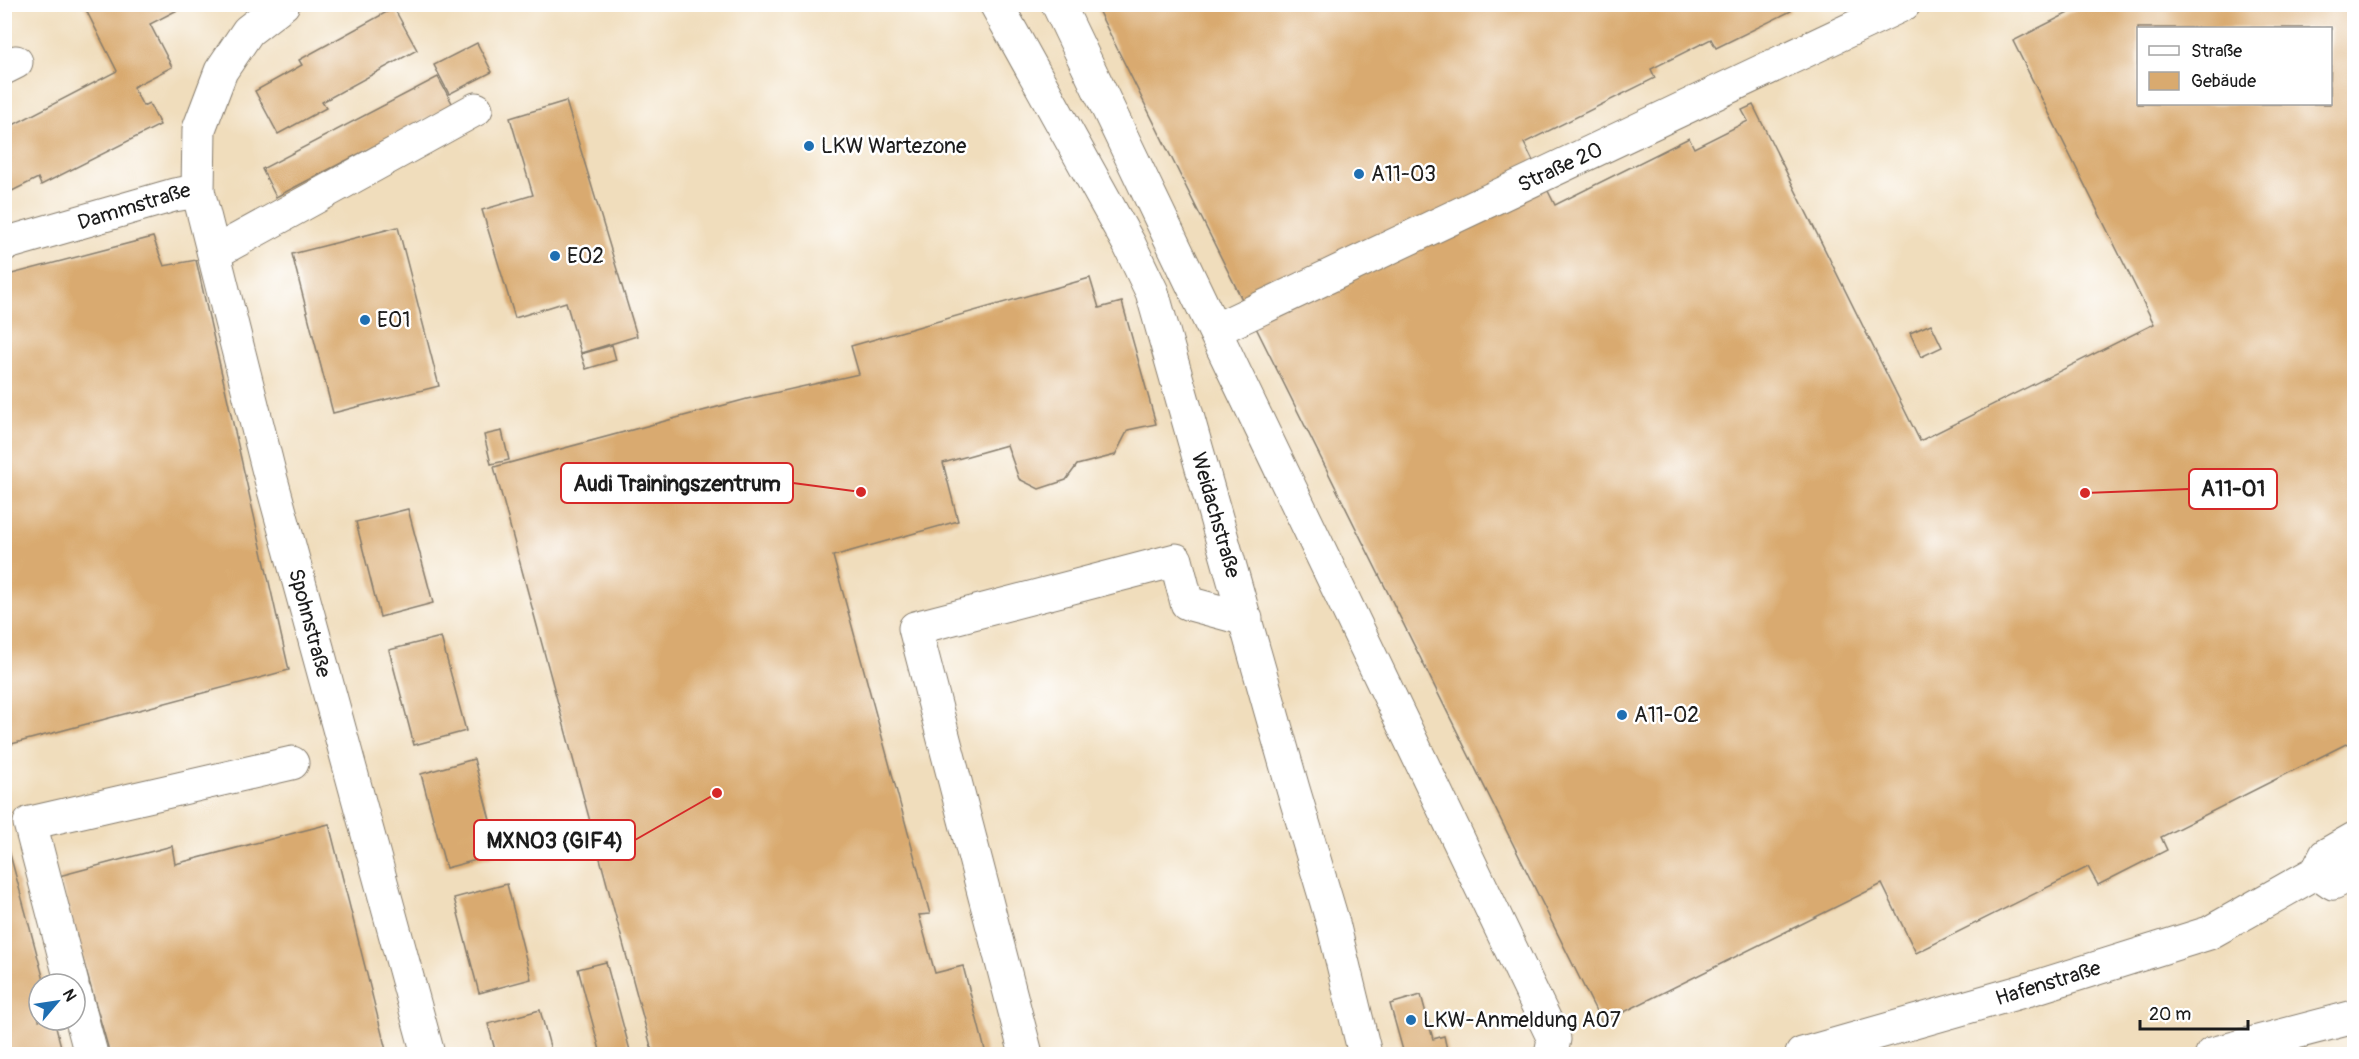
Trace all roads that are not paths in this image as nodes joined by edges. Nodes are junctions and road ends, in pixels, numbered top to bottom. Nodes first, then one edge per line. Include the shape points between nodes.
1 (283, 4) edge
2 (996, 4) edge
3 (1058, 4) edge
4 (1904, 4) edge
5 (476, 109) dead end
6 (198, 190) junction
7 (4, 244) edge
8 (214, 253) junction
9 (1215, 330) junction
10 (1246, 619) junction
11 (292, 763) dead end
12 (2355, 839) edge
13 (2317, 872) junction
14 (2355, 873) edge
15 (69, 972) edge
16 (2355, 1017) edge
17 (85, 1032) edge
18 (91, 1054) edge
19 (428, 1054) edge
20 (1026, 1054) edge
21 (1365, 1054) edge
22 (1551, 1054) edge
23 (1802, 1054) edge
24 (2212, 1054) edge

1 - 6 street, Dammstraße via 248,31 221,71 199,129
2 - 10 street, Weidachstraße via 1152,292
3 - 9 street
4 - 9 street, Straße 20
5 - 8 street
6 - 7 street, Dammstraße
6 - 8 street, Spohnstraße
8 - 19 street, Spohnstraße via 268,472
9 - 22 street via 1554,1039
10 - 20 street via 1187,603 1176,560 915,628
10 - 21 street, Weidachstraße via 1334,923
11 - 15 street via 30,823
12 - 13 street via 2326,855
13 - 14 street via 2333,883
13 - 23 street, Hafenstraße via 2209,933
16 - 24 street
17 - 18 street

